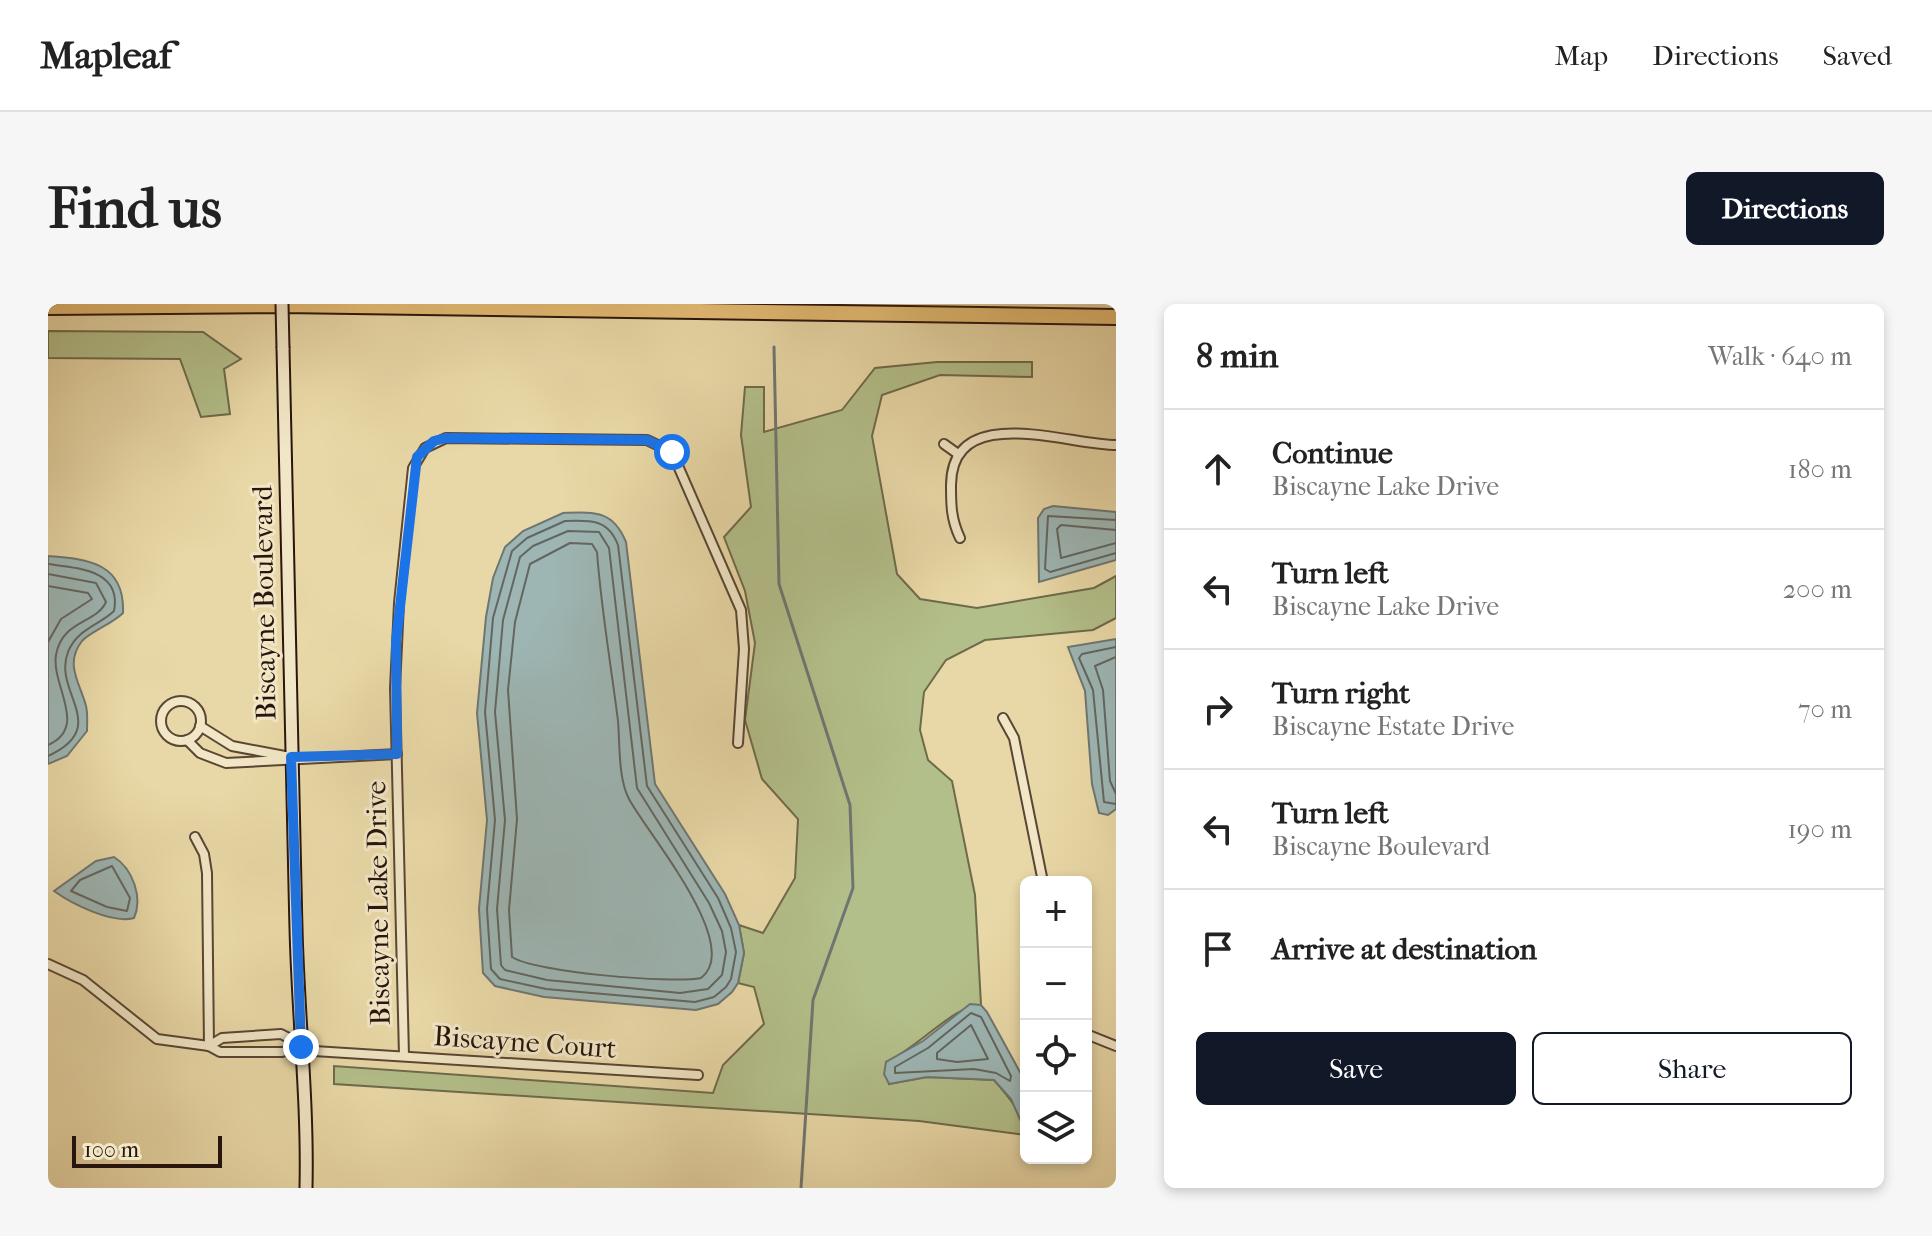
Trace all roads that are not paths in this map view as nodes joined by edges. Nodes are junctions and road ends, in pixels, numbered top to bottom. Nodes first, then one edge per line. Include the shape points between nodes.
1 (282, 304) edge
2 (48, 307) edge
3 (1116, 317) edge
4 (944, 444) dead end
5 (1116, 445) edge
6 (958, 454) junction
7 (960, 538) dead end
8 (1003, 718) dead end
9 (200, 726) junction
10 (187, 740) junction
11 (738, 743) dead end
12 (397, 754) junction
13 (291, 757) junction
14 (195, 837) dead end
15 (1042, 876) edge
16 (48, 964) edge
17 (1092, 1036) edge
18 (209, 1046) junction
19 (1116, 1046) edge
20 (301, 1047) junction
21 (404, 1056) junction
22 (698, 1075) dead end
23 (306, 1188) edge

1 - 13 street, Biscayne Boulevard, bridge
2 - 3 highway
4 - 6 street
5 - 6 street via 992,434
6 - 7 street via 951,474 950,518
8 - 15 street via 1014,738
9 - 10 street
9 - 10 street via 191,703 177,701 166,707 161,719 164,732
9 - 13 street via 232,746
10 - 13 street via 200,753 226,763 269,764
11 - 12 street, Biscayne Lake Drive via 741,610 672,452 647,440 446,438 425,448 413,468 396,642
12 - 13 street
12 - 21 street, Biscayne Lake Drive
13 - 20 street, Biscayne Boulevard
14 - 18 street via 207,873
16 - 18 street via 93,986 157,1039
17 - 19 street
18 - 20 street via 220,1052
18 - 20 street via 222,1038 281,1034
20 - 21 street, Biscayne Court
20 - 23 street, Biscayne Boulevard
21 - 22 street, Biscayne Court

